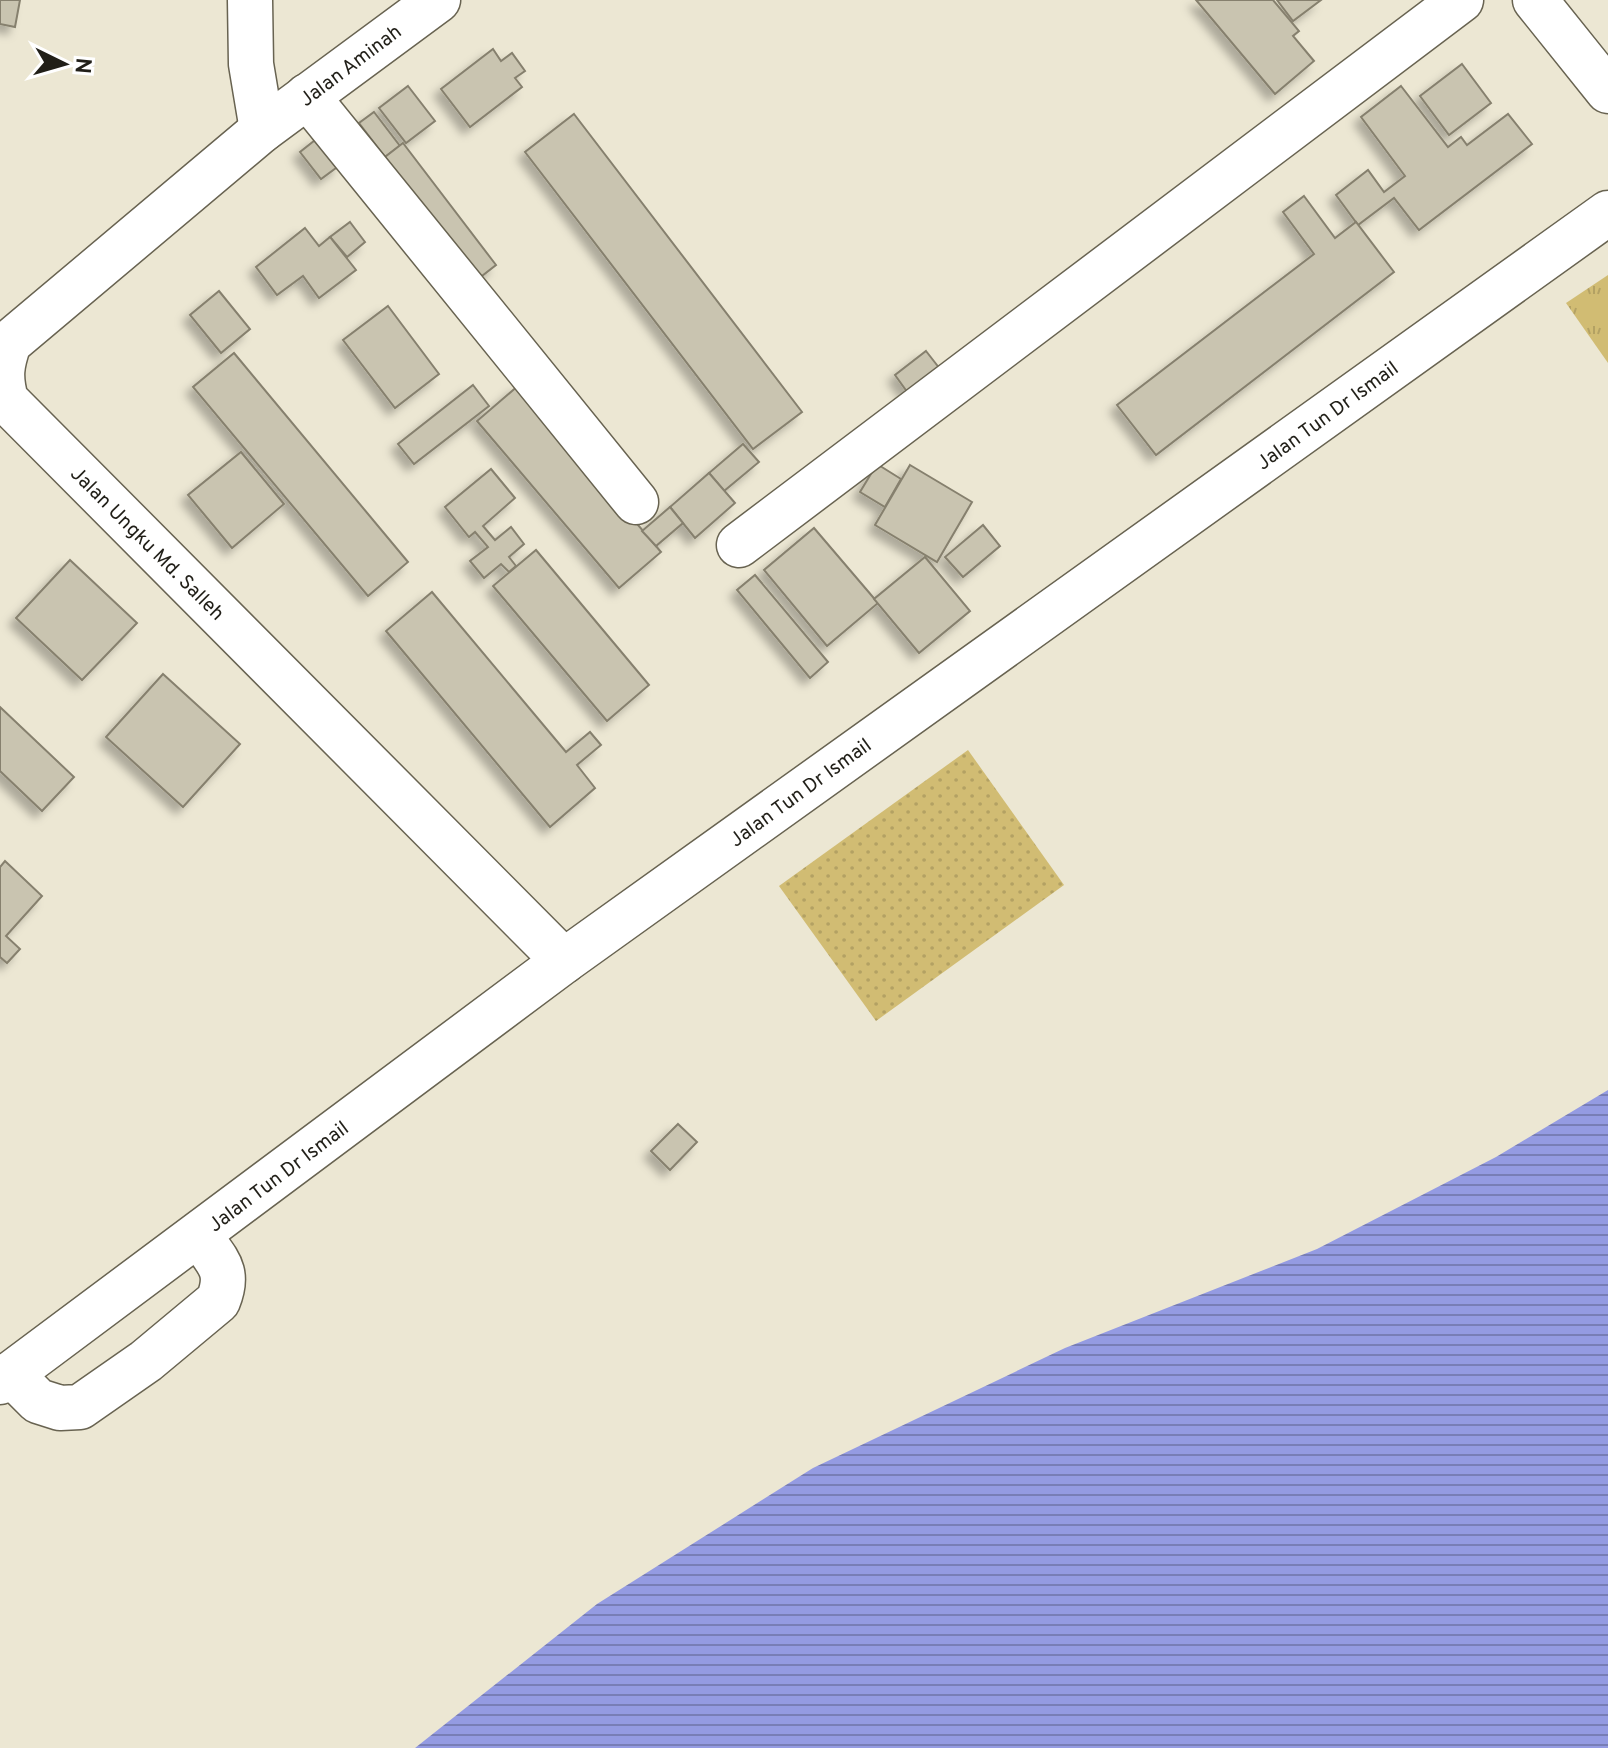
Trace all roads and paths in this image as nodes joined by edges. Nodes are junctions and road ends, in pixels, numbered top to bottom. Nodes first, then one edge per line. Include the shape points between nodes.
1 (250, 0) edge
2 (438, 0) edge
3 (1461, 0) edge
4 (1535, 0) edge
5 (1608, 91) edge
6 (307, 96) junction
7 (262, 130) junction
8 (1608, 213) edge
9 (1, 363) edge
10 (636, 502) dead end
11 (739, 545) dead end
12 (564, 961) junction
13 (199, 1235) junction
14 (6, 1378) edge

1 - 7 street via 251,64
2 - 6 street, Jalan Aminah
3 - 11 street
4 - 5 street
6 - 7 street, Jalan Aminah
6 - 10 street
7 - 9 street, Jalan Ungku Md. Salleh via 9,343
8 - 12 street, Jalan Tun Dr Ismail
9 - 12 street, Jalan Ungku Md. Salleh via 6,400
12 - 13 street, Jalan Tun Dr Ismail
13 - 14 street, Jalan Tun Dr Ismail
13 - 14 street via 224,1275 218,1301 146,1361 80,1407 38,1401

